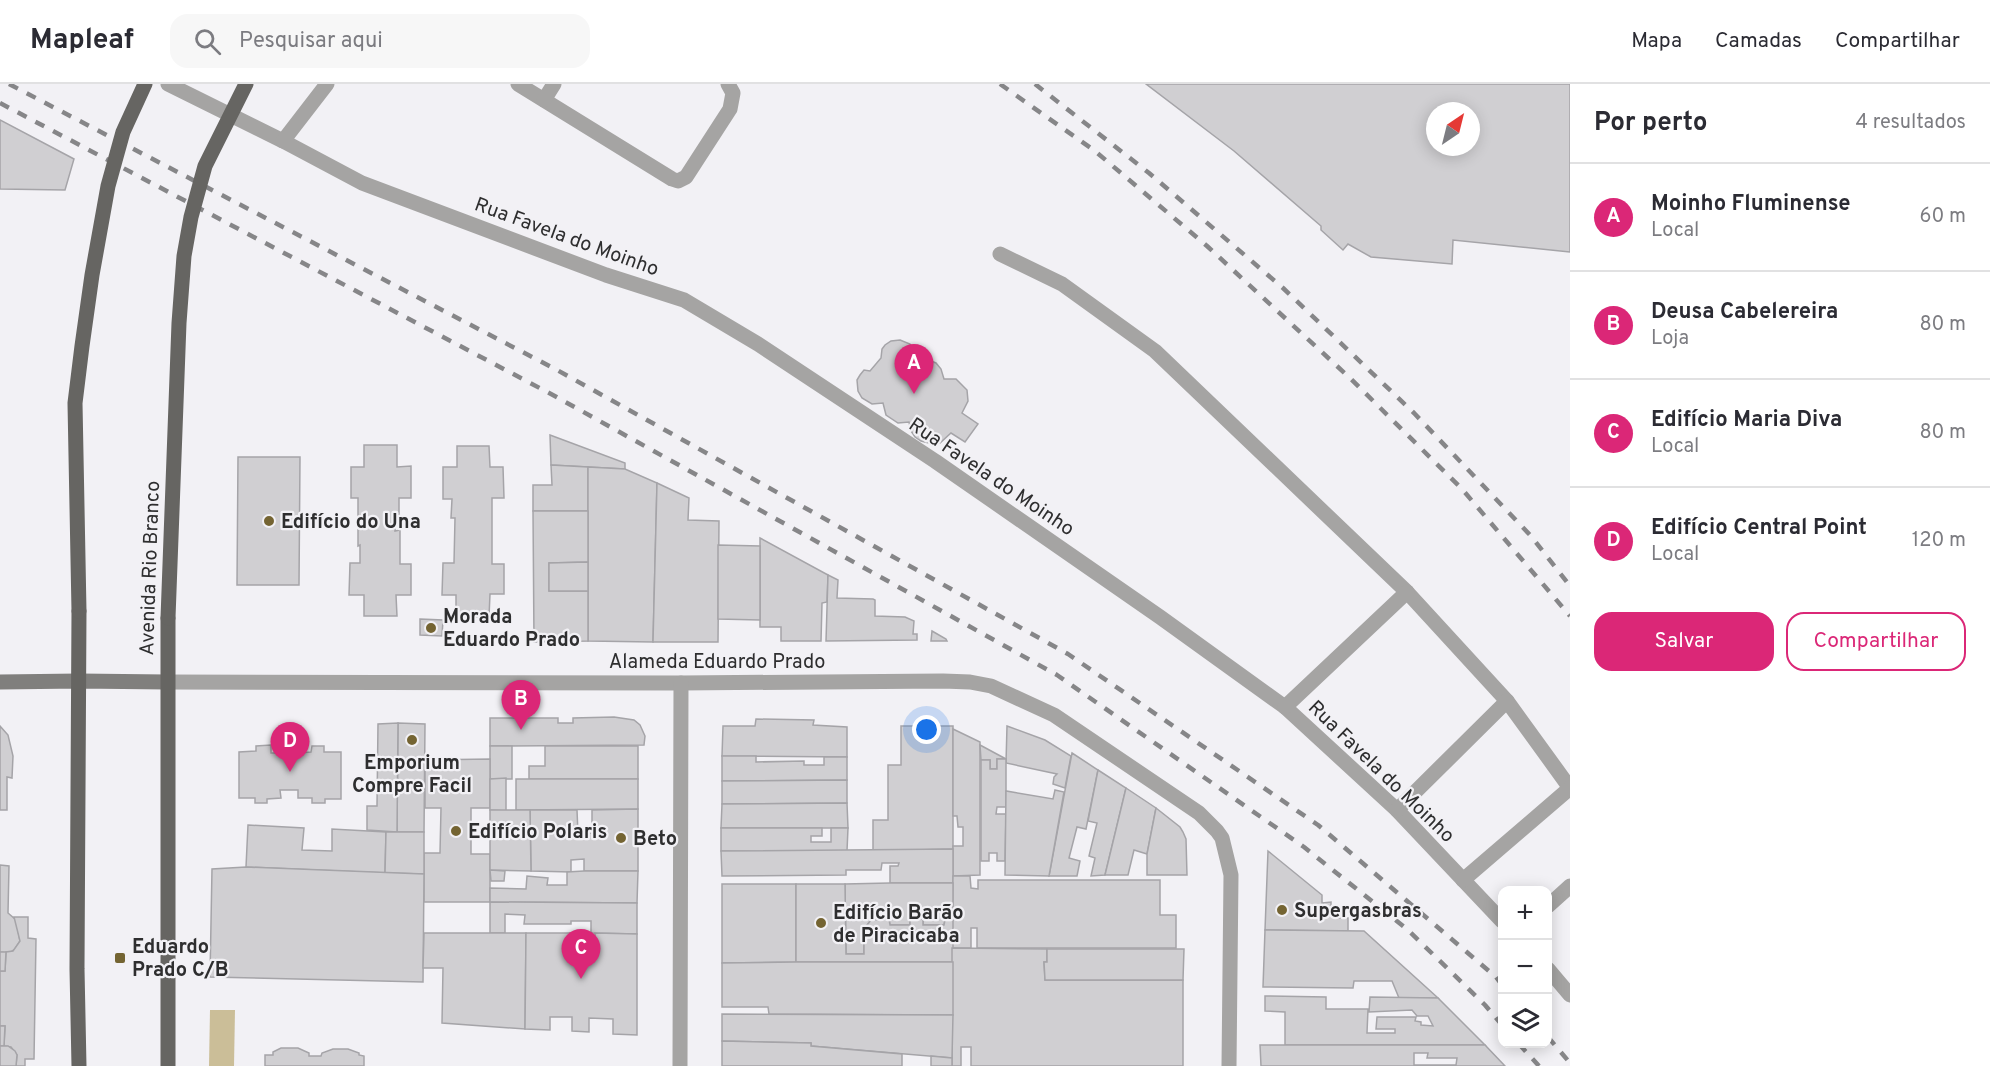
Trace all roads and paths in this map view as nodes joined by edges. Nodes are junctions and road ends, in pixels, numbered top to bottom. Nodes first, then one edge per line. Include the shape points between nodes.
1 (145, 84) edge
2 (168, 84) edge
3 (246, 84) edge
4 (327, 84) edge
5 (518, 84) edge
6 (554, 84) edge
7 (728, 84) edge
8 (544, 100) junction
9 (283, 141) junction
10 (1000, 254) dead end
11 (1407, 592) junction
12 (79, 681) junction
13 (0, 682) edge
14 (167, 682) junction
15 (681, 683) junction
16 (1506, 701) junction
17 (1285, 707) junction
18 (1570, 788) edge
19 (1397, 810) junction
20 (1463, 880) junction
21 (1570, 886) edge
22 (1552, 902) edge
23 (1498, 916) edge
24 (1552, 974) edge
25 (1570, 994) edge
26 (79, 1066) edge
27 (168, 1066) edge
28 (680, 1066) edge
29 (1229, 1066) edge

1 - 12 main road, bridge via 123,132 108,186 75,403
2 - 9 street, Rua Favela do Moinho
3 - 14 main road, Avenida Rio Branco, bridge via 205,166 184,256
4 - 9 street
5 - 8 street
6 - 8 street
7 - 8 street via 733,93 730,109 686,177 678,181
9 - 17 street, Rua Favela do Moinho via 362,183 606,275 684,300 935,461
10 - 11 street via 1062,284 1155,351
11 - 16 street
11 - 17 street
12 - 13 main road, Alameda Eduardo Prado
12 - 14 main road, Alameda Eduardo Prado
12 - 26 main road
14 - 15 street, Alameda Eduardo Prado
14 - 27 main road, Avenida Rio Branco
15 - 28 street
15 - 29 street, Alameda Eduardo Prado via 943,681 991,686 1054,715 1199,813 1222,838 1231,875
16 - 18 street
16 - 19 street
17 - 19 street, Rua Favela do Moinho
18 - 20 street
19 - 20 street, Rua Favela do Moinho
20 - 23 street, Rua Favela do Moinho
21 - 22 street
24 - 25 street

